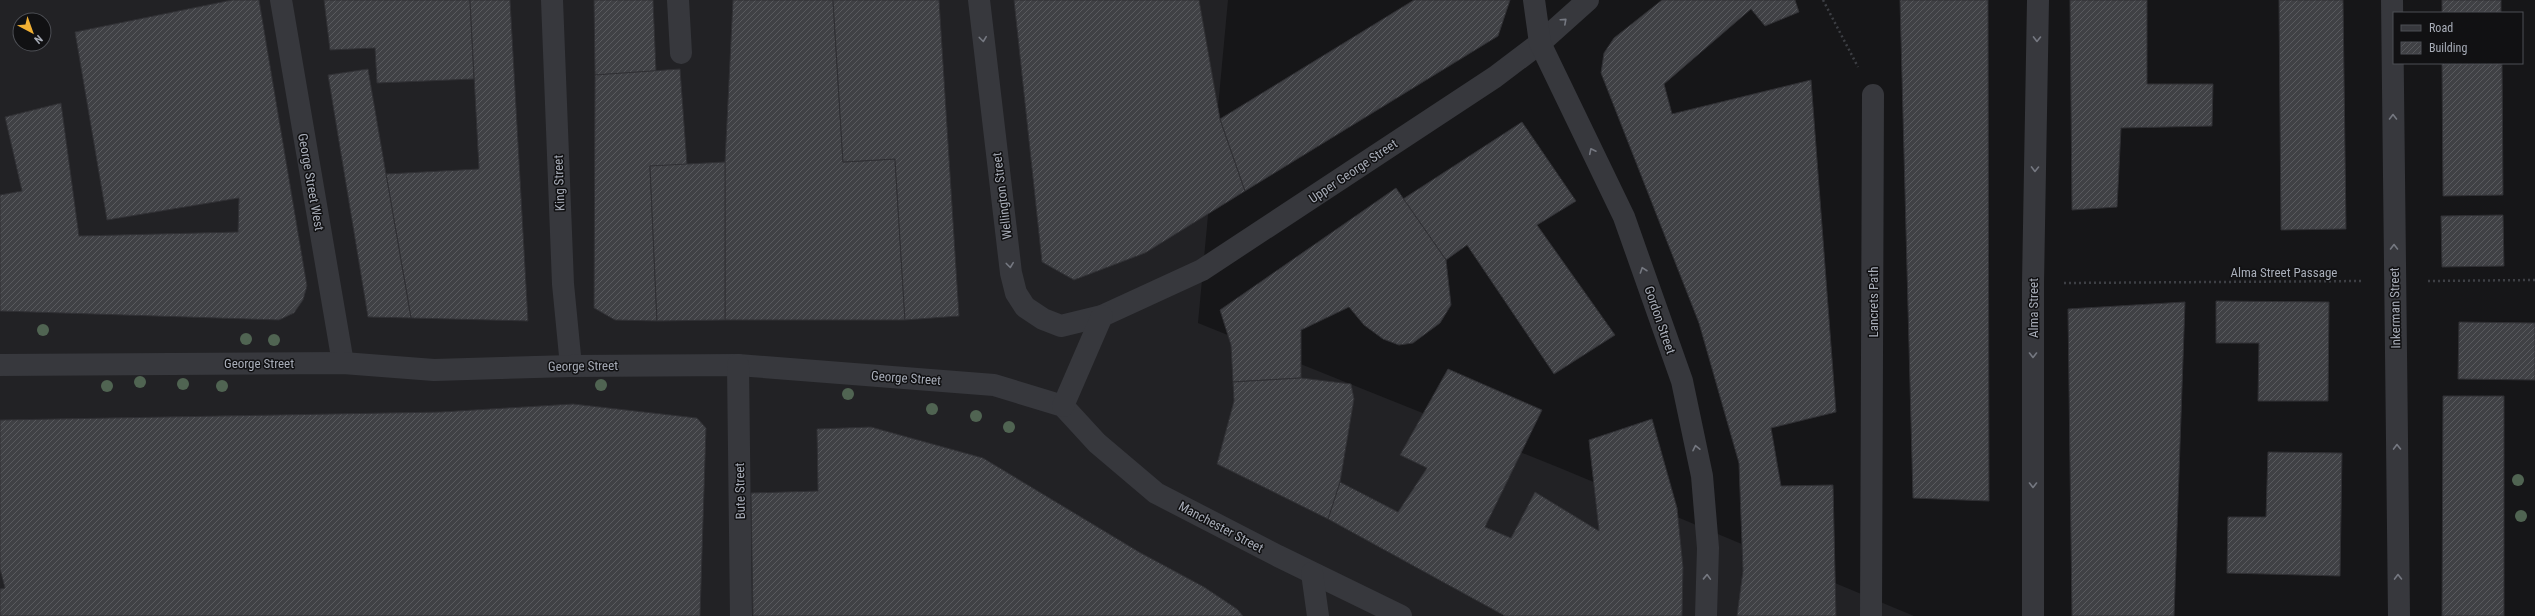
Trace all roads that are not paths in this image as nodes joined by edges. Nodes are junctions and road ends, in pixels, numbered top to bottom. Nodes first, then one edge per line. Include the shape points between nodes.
1 (281, 0) edge
2 (552, 0) edge
3 (678, 0) edge
4 (979, 0) edge
5 (1534, 0) edge
6 (1588, 0) edge
7 (2038, 0) edge
8 (2392, 0) edge
9 (1540, 43) junction
10 (681, 53) dead end
11 (1873, 96) road end
12 (1102, 316) junction
13 (343, 363) junction
14 (0, 365) edge
15 (738, 365) junction
16 (571, 366) junction
17 (1063, 406) junction
18 (1312, 573) junction
19 (741, 616) edge
20 (1318, 616) edge
21 (1401, 616) edge
22 (1706, 616) edge
23 (1871, 616) edge
24 (2033, 616) edge
25 (2399, 616) edge

1 - 13 street, George Street West
2 - 16 street, King Street via 563,284
3 - 10 street
4 -> 12 street, Wellington Street via 1011,274 1016,293 1025,307 1042,319 1061,326
5 - 9 street, Gordon Street
9 -> 6 street, Upper George Street
7 -> 24 street, Alma Street via 2033,283
25 -> 8 street, Inkerman Street
9 - 12 street, Upper George Street via 1495,77 1241,246 1202,270
22 -> 9 street, Gordon Street via 1708,548 1702,476 1682,381 1624,217
11 - 23 street, Lancrets Path
12 - 17 street
13 - 14 street, George Street
13 - 16 street, George Street via 434,370
15 - 16 street, George Street
15 - 17 street, George Street via 994,385
15 - 19 street, Bute Street
17 - 18 street, Manchester Street via 1097,443 1156,493
18 - 20 street
18 - 21 street, Manchester Street

